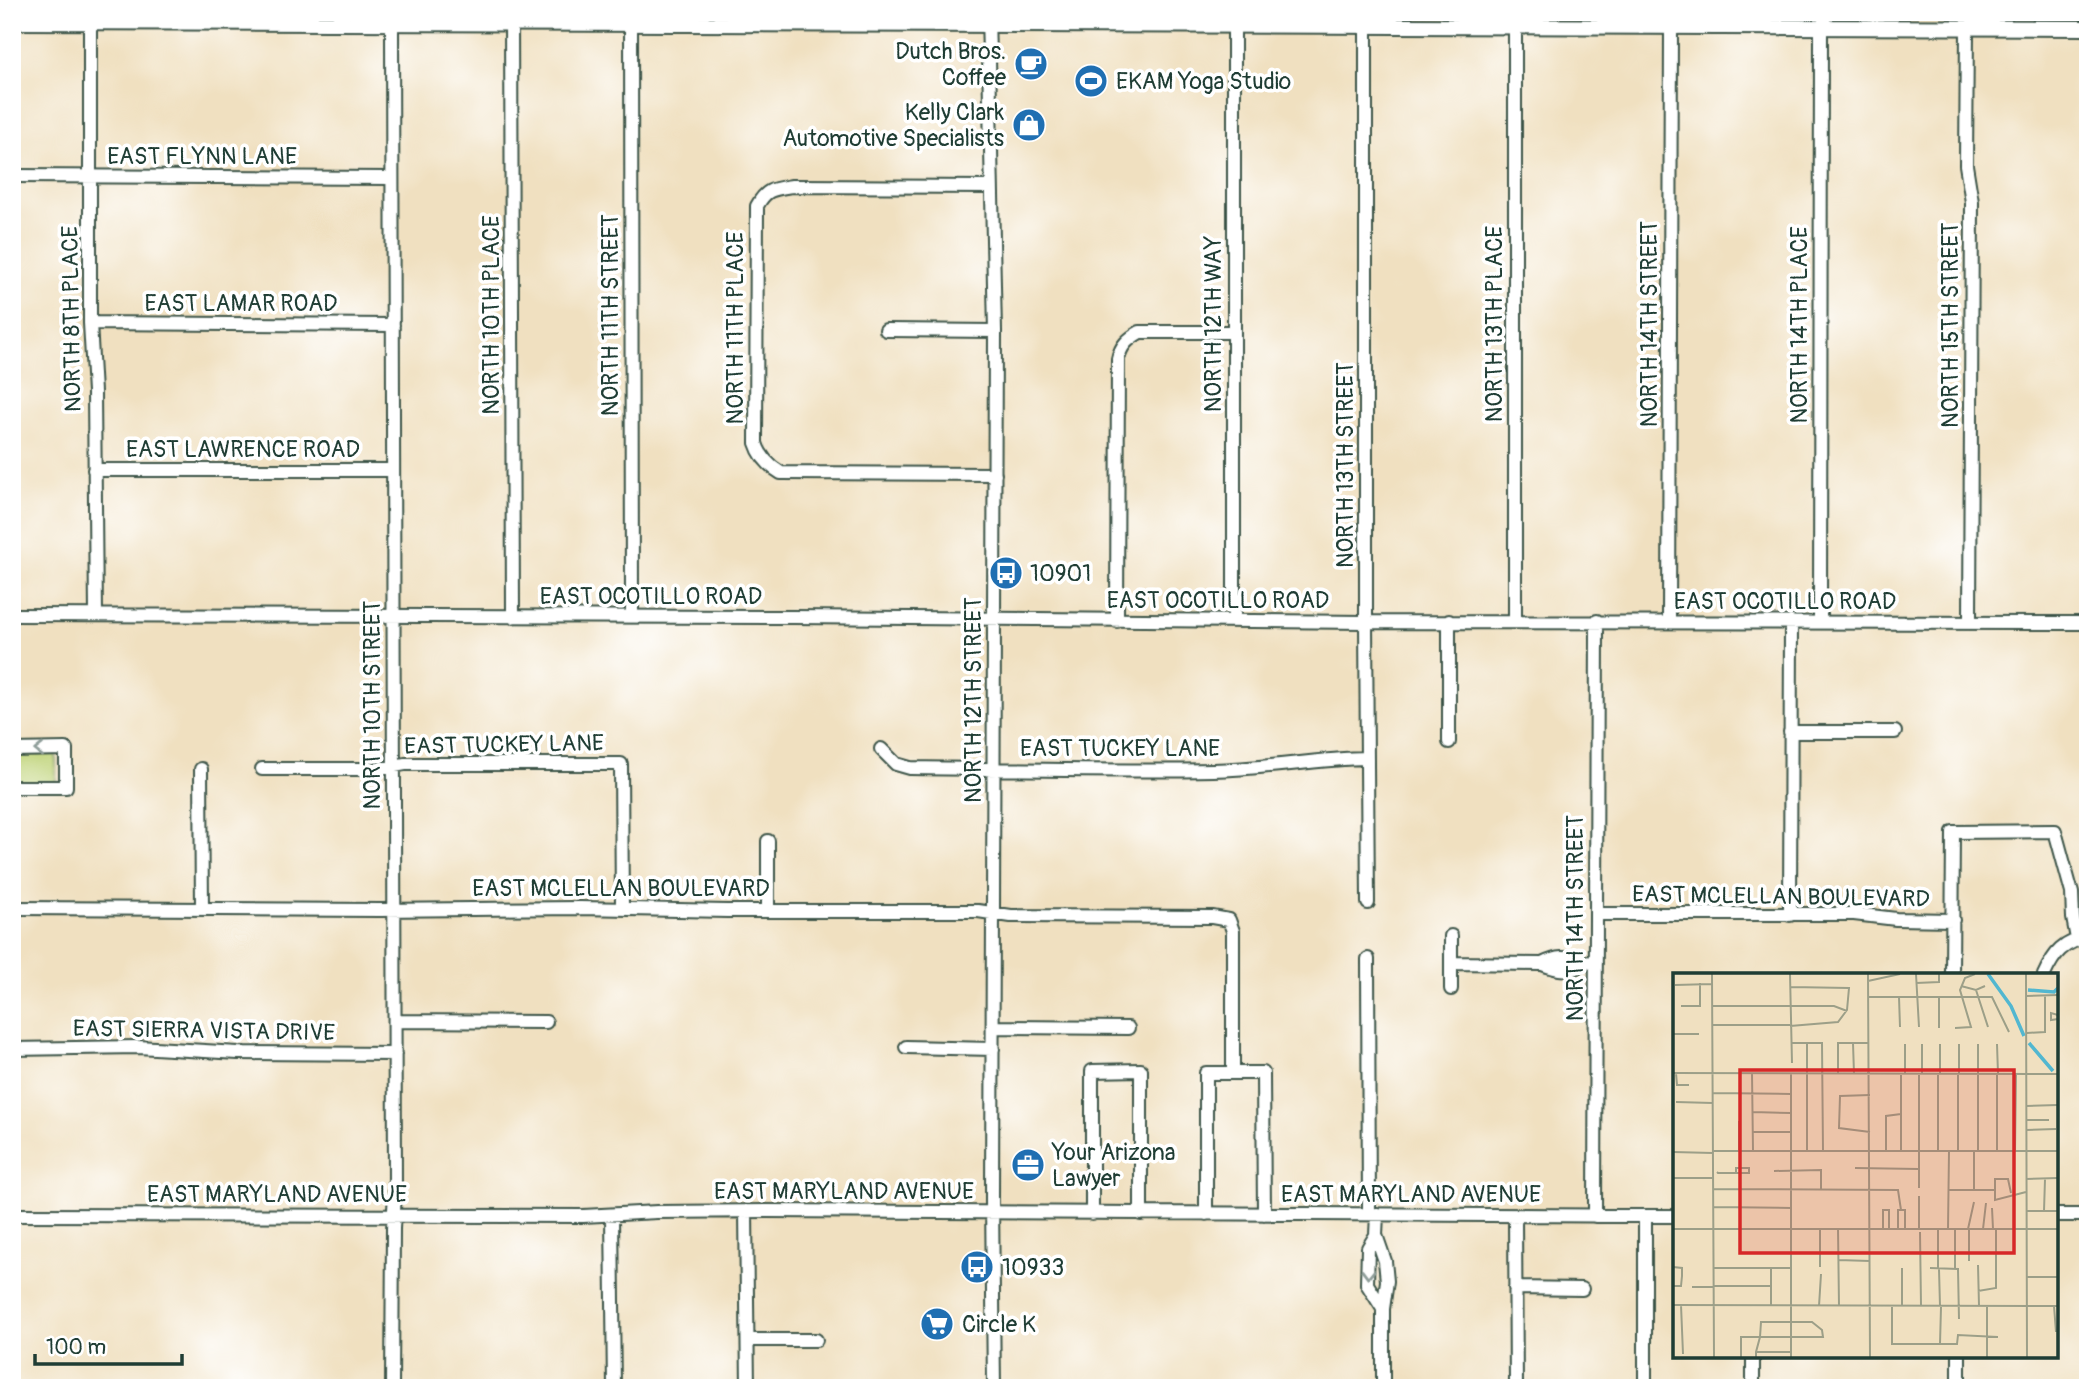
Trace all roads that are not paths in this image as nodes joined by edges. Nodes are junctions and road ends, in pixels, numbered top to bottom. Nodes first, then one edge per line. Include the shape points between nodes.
1 (1676, 12) edge
2 (1824, 12) edge
3 (1973, 12) edge
4 (511, 18) edge
5 (631, 18) edge
6 (752, 18) edge
7 (869, 19) edge
8 (988, 19) edge
9 (1264, 19) edge
10 (1394, 19) edge
11 (1533, 19) edge
12 (12, 22) edge
13 (90, 23) junction
14 (392, 23) junction
15 (1234, 26) junction
16 (1366, 26) junction
17 (1515, 26) junction
18 (1673, 28) junction
19 (1823, 28) junction
20 (1970, 28) junction
21 (2088, 28) edge
22 (12, 176) edge
23 (91, 177) junction
24 (392, 178) junction
25 (991, 187) junction
26 (90, 323) junction
27 (393, 325) junction
28 (886, 330) dead end
29 (995, 331) junction
30 (1233, 332) junction
31 (94, 470) junction
32 (393, 470) junction
33 (995, 474) junction
34 (12, 615) edge
35 (96, 615) junction
36 (393, 616) junction
37 (513, 617) junction
38 (632, 617) junction
39 (994, 619) junction
40 (1118, 621) junction
41 (1234, 621) junction
42 (1449, 621) junction
43 (1515, 621) junction
44 (1597, 621) junction
45 (1670, 621) junction
46 (1366, 622) junction
47 (1791, 622) junction
48 (1820, 622) junction
49 (1969, 622) junction
50 (2088, 623) edge
51 (1790, 732) junction
52 (1895, 732) dead end
53 (1449, 742) dead end
54 (881, 749) dead end
55 (12, 750) edge
56 (1366, 758) junction
57 (393, 767) junction
58 (995, 768) junction
59 (201, 769) dead end
60 (262, 769) dead end
61 (12, 787) edge
62 (768, 841) dead end
63 (1368, 903) dead end
64 (12, 908) edge
65 (622, 908) junction
66 (202, 909) junction
67 (395, 909) junction
68 (768, 910) junction
69 (994, 914) junction
70 (1596, 914) junction
71 (1790, 915) junction
72 (1952, 920) junction
73 (1451, 936) dead end
74 (2082, 938) edge
75 (1368, 960) dead end
76 (1451, 963) junction
77 (1590, 963) junction
78 (1952, 973) edge
79 (2045, 973) edge
80 (1451, 989) dead end
81 (395, 1021) junction
82 (546, 1022) dead end
83 (993, 1027) junction
84 (1128, 1028) dead end
85 (906, 1047) dead end
86 (12, 1049) edge
87 (993, 1049) junction
88 (395, 1054) junction
89 (1233, 1073) junction
90 (746, 1211) junction
91 (992, 1213) junction
92 (1092, 1214) junction
93 (1141, 1214) junction
94 (1206, 1214) junction
95 (1264, 1214) junction
96 (1373, 1214) junction
97 (12, 1215) edge
98 (394, 1215) junction
99 (612, 1215) junction
100 (2058, 1215) edge
101 (2088, 1215) edge
102 (1516, 1216) junction
103 (1595, 1216) junction
104 (1645, 1216) junction
105 (1673, 1216) edge
106 (1376, 1236) junction
107 (1515, 1289) junction
108 (1582, 1289) dead end
109 (1383, 1309) junction
110 (748, 1340) junction
111 (816, 1340) dead end
112 (1753, 1358) edge
113 (1959, 1358) edge
114 (392, 1388) edge
115 (614, 1388) edge
116 (748, 1388) edge
117 (994, 1388) edge
118 (1383, 1388) edge
119 (1516, 1388) edge
120 (1645, 1388) edge
121 (1753, 1388) edge
122 (1959, 1388) edge

1 - 18 street, NORTH 14TH STREET
2 - 19 street, NORTH 14TH PLACE
3 - 20 street, NORTH 15TH STREET
4 - 5 main road
4 - 14 main road
4 - 37 street, NORTH 10TH PLACE
5 - 6 main road
5 - 38 street, NORTH 11TH STREET
6 - 7 main road
7 - 8 main road
8 - 15 main road
8 - 25 street, NORTH 12TH STREET
9 - 15 main road
9 - 16 main road
10 - 16 main road
10 - 17 main road
11 - 17 main road
11 - 18 main road
12 - 13 main road
13 - 14 main road
13 - 23 street, NORTH 8TH PLACE
14 - 24 street, NORTH 10TH STREET
15 - 30 street, NORTH 12TH WAY
16 - 46 street, NORTH 13TH STREET
17 - 43 street, NORTH 13TH PLACE
18 - 19 main road
18 - 45 street, NORTH 14TH STREET
19 - 20 main road
19 - 48 street, NORTH 14TH PLACE
20 - 21 main road
20 - 49 street, NORTH 15TH STREET via 1966,165 1972,202
22 - 23 street, EAST FLYNN LANE
23 - 24 street, EAST FLYNN LANE
23 - 26 street, NORTH 8TH PLACE
24 - 27 street, NORTH 10TH STREET
25 - 29 street, NORTH 12TH STREET
25 - 33 street, NORTH 11TH PLACE via 792,186 763,195 757,206 756,443 781,473
26 - 27 street, EAST LAMAR ROAD
26 - 31 street, NORTH 8TH PLACE
27 - 32 street, NORTH 10TH STREET
28 - 29 street
29 - 33 street, NORTH 12TH STREET
30 - 40 street via 1140,332 1120,350
30 - 41 street, NORTH 12TH WAY
31 - 32 street, EAST LAWRENCE ROAD
31 - 35 street, NORTH 8TH PLACE
32 - 36 street, NORTH 10TH STREET
33 - 39 street, NORTH 12TH STREET
34 - 35 street, EAST OCOTILLO ROAD
35 - 36 street, EAST OCOTILLO ROAD
36 - 37 street, EAST OCOTILLO ROAD
36 - 57 street, NORTH 10TH STREET
37 - 38 street, EAST OCOTILLO ROAD
38 - 39 street, EAST OCOTILLO ROAD
39 - 40 street, EAST OCOTILLO ROAD
39 - 58 street, NORTH 12TH STREET
40 - 41 street, EAST OCOTILLO ROAD
41 - 46 street, EAST OCOTILLO ROAD
42 - 43 street, EAST OCOTILLO ROAD
42 - 46 street, EAST OCOTILLO ROAD
42 - 53 street
43 - 44 street, EAST OCOTILLO ROAD
44 - 45 street, EAST OCOTILLO ROAD
44 - 70 street, NORTH 14TH STREET
45 - 47 street, EAST OCOTILLO ROAD
46 - 56 street, NORTH 13TH STREET
47 - 48 street, EAST OCOTILLO ROAD
47 - 51 street
48 - 49 street, EAST OCOTILLO ROAD
49 - 50 street, EAST OCOTILLO ROAD
51 - 52 street
51 - 71 street
54 - 58 street, EAST TUCKEY LANE via 895,764 910,768
61 -> 55 street via 66,787 66,749
56 - 58 street, EAST TUCKEY LANE via 1213,770
56 - 63 street, NORTH 13TH STREET
57 - 60 street, EAST TUCKEY LANE
57 - 65 street, EAST TUCKEY LANE via 621,764
57 - 67 street, NORTH 10TH STREET
58 - 69 street, NORTH 12TH STREET
59 - 66 street
62 - 68 street
64 - 66 street, EAST MCLELLAN BOULEVARD
65 - 67 street, EAST MCLELLAN BOULEVARD
65 - 68 street, EAST MCLELLAN BOULEVARD
66 - 67 street, EAST MCLELLAN BOULEVARD
67 - 81 street, NORTH 10TH STREET
68 - 69 street, EAST MCLELLAN BOULEVARD
69 - 83 street, NORTH 12TH STREET
69 - 89 street, EAST MCLELLAN BOULEVARD via 1229,920 1233,931
70 - 71 street, EAST MCLELLAN BOULEVARD
70 - 77 street, NORTH 14TH STREET
71 - 72 street, EAST MCLELLAN BOULEVARD
72 - 74 street via 1953,832 2055,831 2073,918
72 - 78 street, EAST MCLELLAN BOULEVARD
73 - 76 street
74 - 79 street via 2057,950
75 - 96 street
76 - 77 street via 1542,964 1555,957 1564,963 1575,957
76 - 80 street
77 - 103 street, NORTH 14TH STREET
81 - 82 street
81 - 88 street, NORTH 10TH STREET
83 - 84 street
83 - 87 street, NORTH 12TH STREET
85 - 87 street
86 - 88 street, EAST SIERRA VISTA DRIVE via 138,1047
87 - 91 street, NORTH 12TH STREET
88 - 98 street, NORTH 10TH STREET
89 - 94 street via 1206,1073
89 - 95 street via 1263,1073
90 - 91 street, EAST MARYLAND AVENUE
90 - 99 street, EAST MARYLAND AVENUE
90 - 110 street
91 - 92 street, EAST MARYLAND AVENUE
91 - 117 street, NORTH 12TH STREET
92 - 93 street, EAST MARYLAND AVENUE
92 - 93 street via 1092,1071 1141,1070
93 - 94 street, EAST MARYLAND AVENUE
94 - 95 street, EAST MARYLAND AVENUE
95 - 96 street, EAST MARYLAND AVENUE
96 - 102 street, EAST MARYLAND AVENUE
96 - 106 street
97 - 98 street, EAST MARYLAND AVENUE
98 - 99 street, EAST MARYLAND AVENUE
98 - 114 street, NORTH 10TH STREET
99 - 115 street
100 - 101 street
102 - 103 street, EAST MARYLAND AVENUE
102 - 107 street
103 - 104 street, EAST MARYLAND AVENUE
104 - 105 street, EAST MARYLAND AVENUE
104 - 120 street
106 - 109 street via 1387,1281
106 -> 109 street via 1368,1248 1367,1284
107 - 108 street
107 - 119 street
109 - 118 street
110 - 111 street
110 - 116 street
112 - 121 street
113 - 122 street

